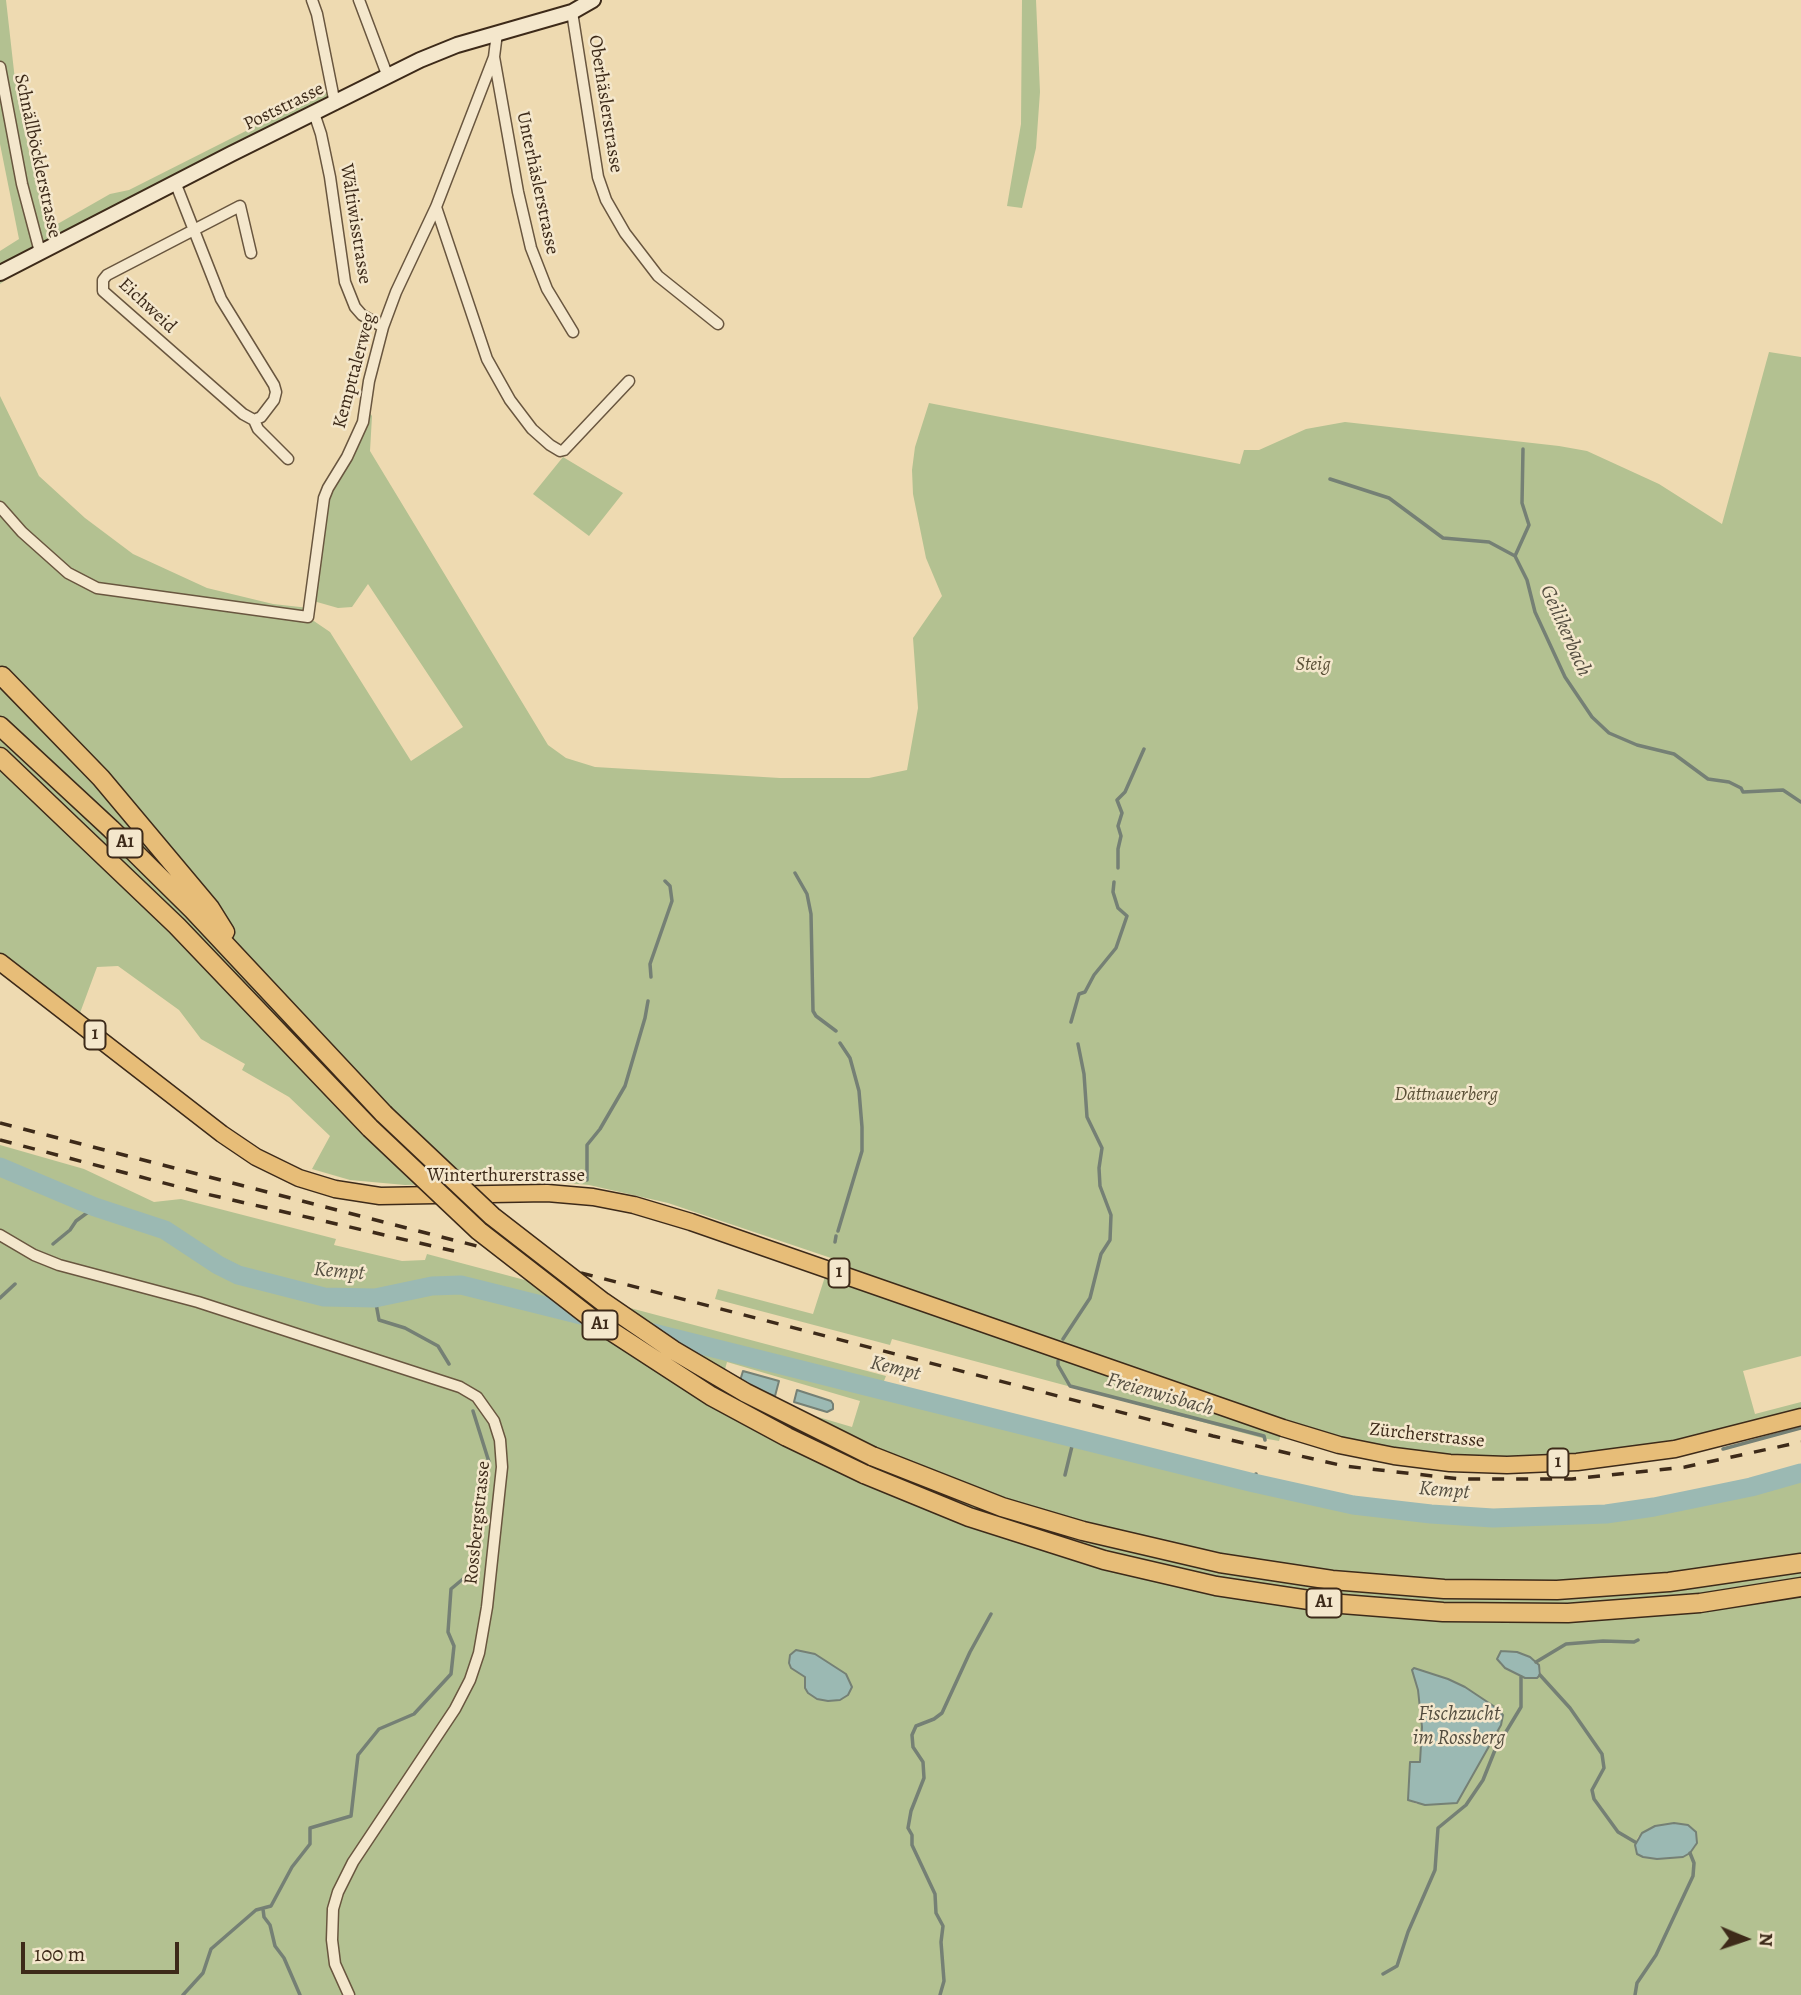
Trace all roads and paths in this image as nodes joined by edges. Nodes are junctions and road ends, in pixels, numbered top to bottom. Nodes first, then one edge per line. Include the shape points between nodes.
1 (312, 0) edge
2 (359, 0) edge
3 (593, 0) edge
4 (572, 12) junction
5 (498, 33) junction
6 (494, 57) junction
7 (0, 67) edge
8 (388, 77) junction
9 (335, 104) junction
10 (314, 113) junction
11 (175, 182) junction
12 (436, 207) junction
13 (194, 230) junction
14 (40, 252) junction
15 (251, 253) dead end
16 (0, 272) edge
17 (718, 324) dead end
18 (383, 327) junction
19 (573, 332) dead end
20 (629, 381) dead end
21 (254, 420) junction
22 (288, 459) dead end
23 (0, 507) edge
24 (2, 676) dead end
25 (0, 726) edge
26 (0, 757) edge
27 (0, 962) edge
28 (245, 964) junction
29 (0, 1235) edge
30 (1060, 1350) joint
31 (1801, 1417) edge
32 (1801, 1563) edge
33 (1801, 1587) edge
34 (349, 1995) edge

1 - 9 street
2 - 8 street
3 - 4 street, Poststrasse
4 - 5 street, Poststrasse
4 - 17 street, Oberhäslerstrasse via 598,177 606,200 658,276
5 - 6 street, Unterhäslerstrasse
5 - 8 street, Poststrasse via 454,46
6 - 12 street, Kempttalerweg
6 - 19 street, Unterhäslerstrasse via 531,248 547,289
7 - 14 street, Schnällböcklerstrasse
8 - 9 street, Poststrasse
9 - 10 street, Poststrasse
10 - 11 street, Poststrasse
10 - 18 street, Wältiwisstrasse via 330,177 345,282 355,307
11 - 13 street
11 - 14 street, Poststrasse
12 - 18 street, Kempttalerweg
12 - 20 street via 487,359 532,429 560,451
13 - 15 street, Eichweid via 240,206
13 - 21 street via 221,299 274,385 274,400
13 - 21 street, Eichweid via 107,275 103,291 247,419
14 - 16 street, Poststrasse
18 - 23 street, Kempttalerweg via 363,422 324,498 308,617 97,589 68,573
21 - 22 street, Eichweid
24 - 28 highway via 124,806 209,908
25 - 28 highway, A1
26 - 33 highway, A1, bridge via 201,950 370,1128 479,1231 591,1318 662,1366 787,1437 864,1474 969,1517 1104,1560 1216,1586 1329,1603 1443,1612 1568,1613 1699,1603
27 - 30 main road, Winterthurerstrasse / 1 via 222,1134 299,1178 380,1196 547,1193 617,1201 691,1222
28 - 32 highway, A1, bridge via 384,1114 492,1216 610,1308 796,1420 976,1498 1056,1524 1193,1558 1322,1579 1444,1589 1557,1590 1669,1582
29 - 34 street, Rossbergstrasse via 72,1270 198,1302 460,1387 477,1397 494,1422 502,1467 479,1653 455,1709 353,1862 338,1892 332,1940 335,1964
30 - 31 main road, Zürcherstrasse / 1 via 1312,1438 1436,1462 1612,1459 1689,1446

